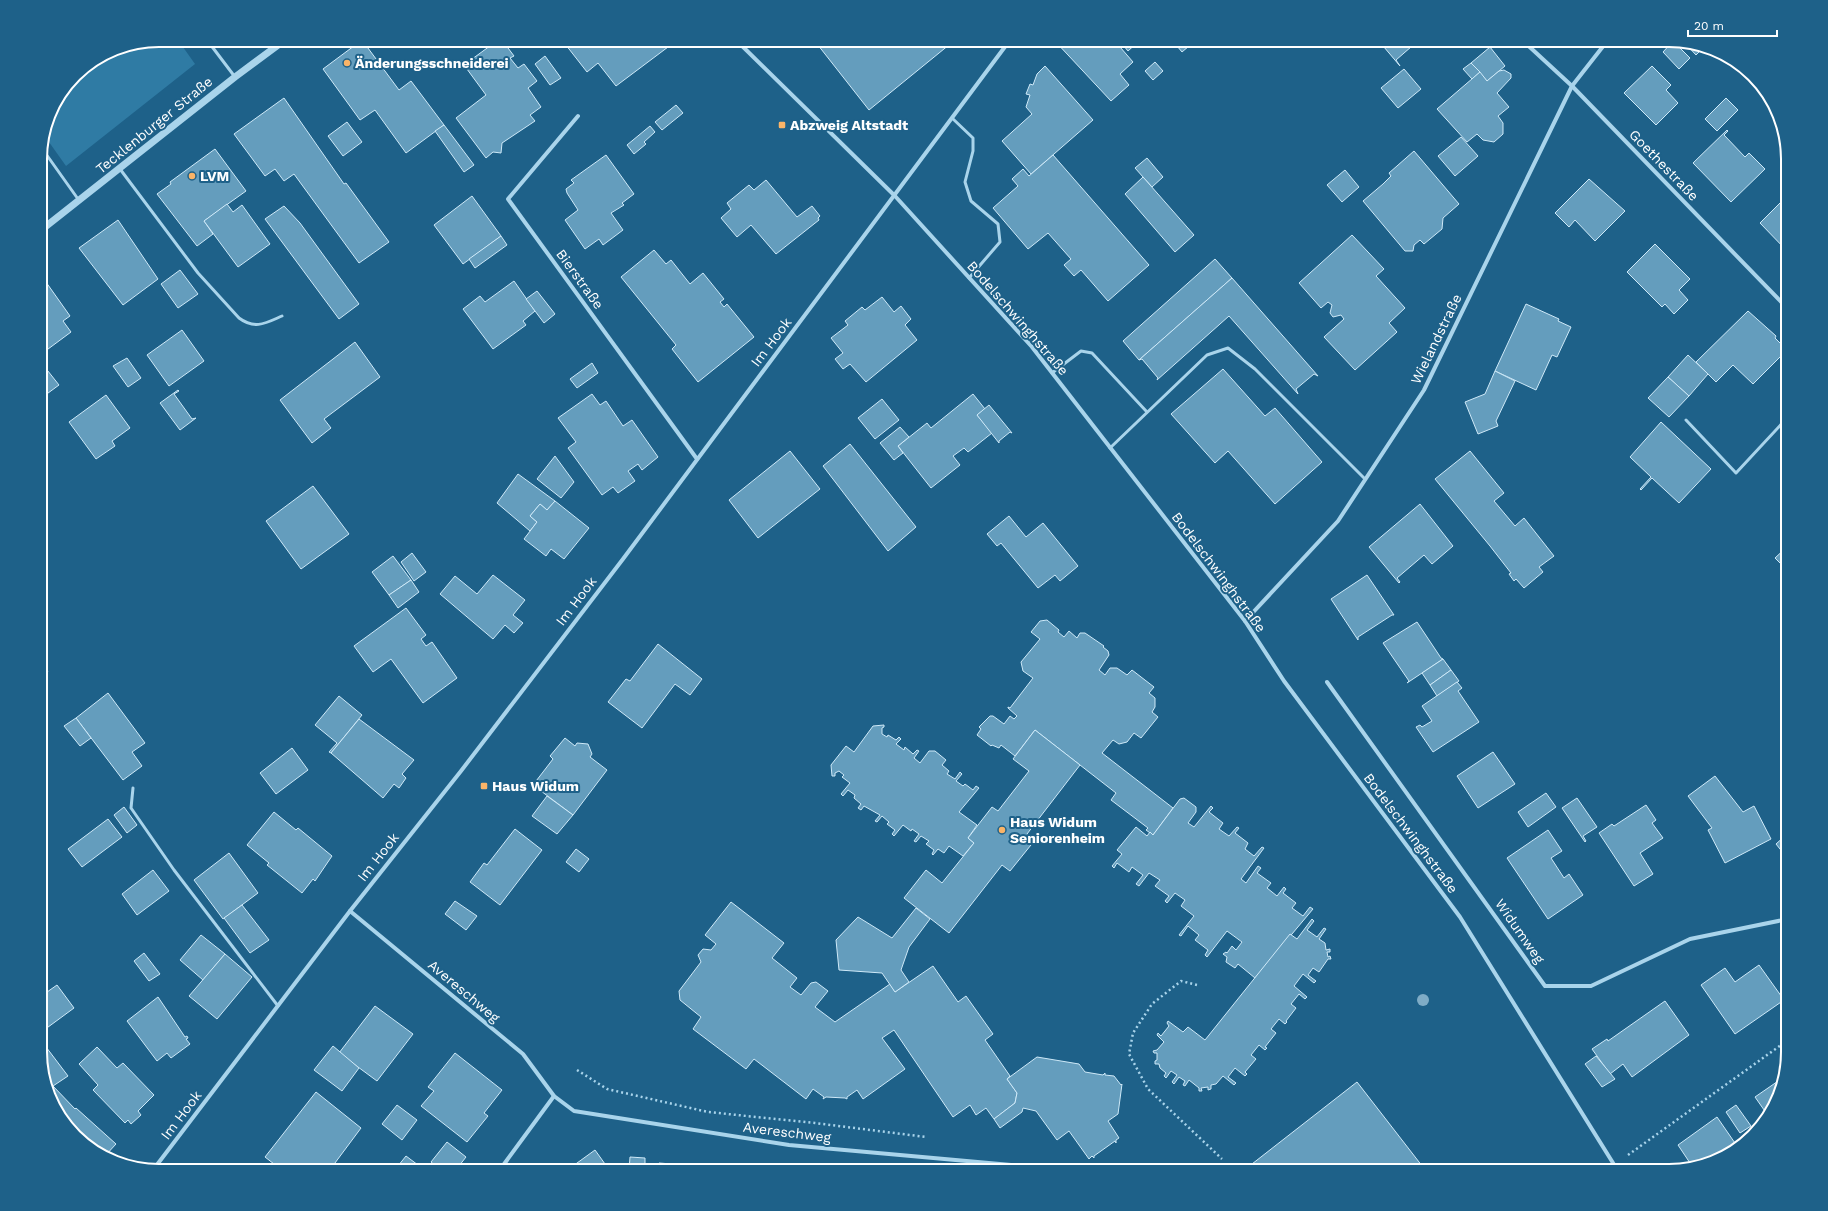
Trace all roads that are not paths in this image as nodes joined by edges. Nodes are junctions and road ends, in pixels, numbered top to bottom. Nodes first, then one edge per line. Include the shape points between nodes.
1 (212, 47) edge
2 (276, 47) edge
3 (743, 47) edge
4 (1005, 47) edge
5 (1530, 47) edge
6 (1603, 47) edge
7 (235, 77) junction
8 (1572, 86) junction
9 (578, 116) dead end
10 (952, 118) junction
11 (47, 155) edge
12 (120, 169) junction
13 (895, 196) junction
14 (80, 201) junction
15 (47, 226) edge
16 (969, 278) junction
17 (1781, 302) edge
18 (282, 316) dead end
19 (1052, 373) junction
20 (1147, 412) junction
21 (1686, 420) dead end
22 (1781, 425) edge
23 (1110, 448) junction
24 (697, 459) junction
25 (1365, 479) junction
26 (1245, 621) junction
27 (1327, 682) dead end
28 (133, 788) dead end
29 (350, 911) junction
30 (1781, 920) edge
31 (278, 1006) junction
32 (554, 1096) junction
33 (158, 1164) edge
34 (503, 1164) edge
35 (1000, 1164) edge
36 (1613, 1164) edge

1 - 7 lane
2 - 7 street, Tecklenburger Straße
3 - 13 street, Bodelschwinghstraße
4 - 10 street, Im Hook
5 - 8 street, Goethestraße
6 - 8 street, Wielandstraße
7 - 12 street, Tecklenburger Straße
8 - 17 street, Goethestraße
8 - 25 street, Wielandstraße via 1424,390
9 - 24 street, Bierstraße via 508,198
10 - 13 street, Im Hook
10 - 16 lane via 973,138 973,151 965,182 971,201 998,224 1000,242
11 - 14 lane
12 - 14 street, Tecklenburger Straße
12 - 18 lane via 181,252 231,311 247,324 255,326
13 - 16 street, Bodelschwinghstraße
13 - 24 street, Im Hook
14 - 15 street, Tecklenburger Straße
16 - 19 street, Bodelschwinghstraße via 1032,347
19 - 20 lane via 1080,351 1092,353
19 - 23 street, Bodelschwinghstraße
20 - 23 lane
20 - 25 lane via 1207,355 1228,348 1255,369
21 - 22 lane via 1736,473
23 - 26 street, Bodelschwinghstraße
24 - 29 street, Im Hook via 466,765
25 - 26 street, Wielandstraße via 1338,521
26 - 36 street, Bodelschwinghstraße via 1284,681 1460,917
27 - 30 street, Widumweg via 1545,986 1591,986 1690,939
28 - 31 lane via 131,808 174,870
29 - 31 street, Im Hook
29 - 32 street, Avereschweg via 523,1054
31 - 33 street, Im Hook
32 - 34 street
32 - 35 street, Avereschweg via 574,1111 789,1145

